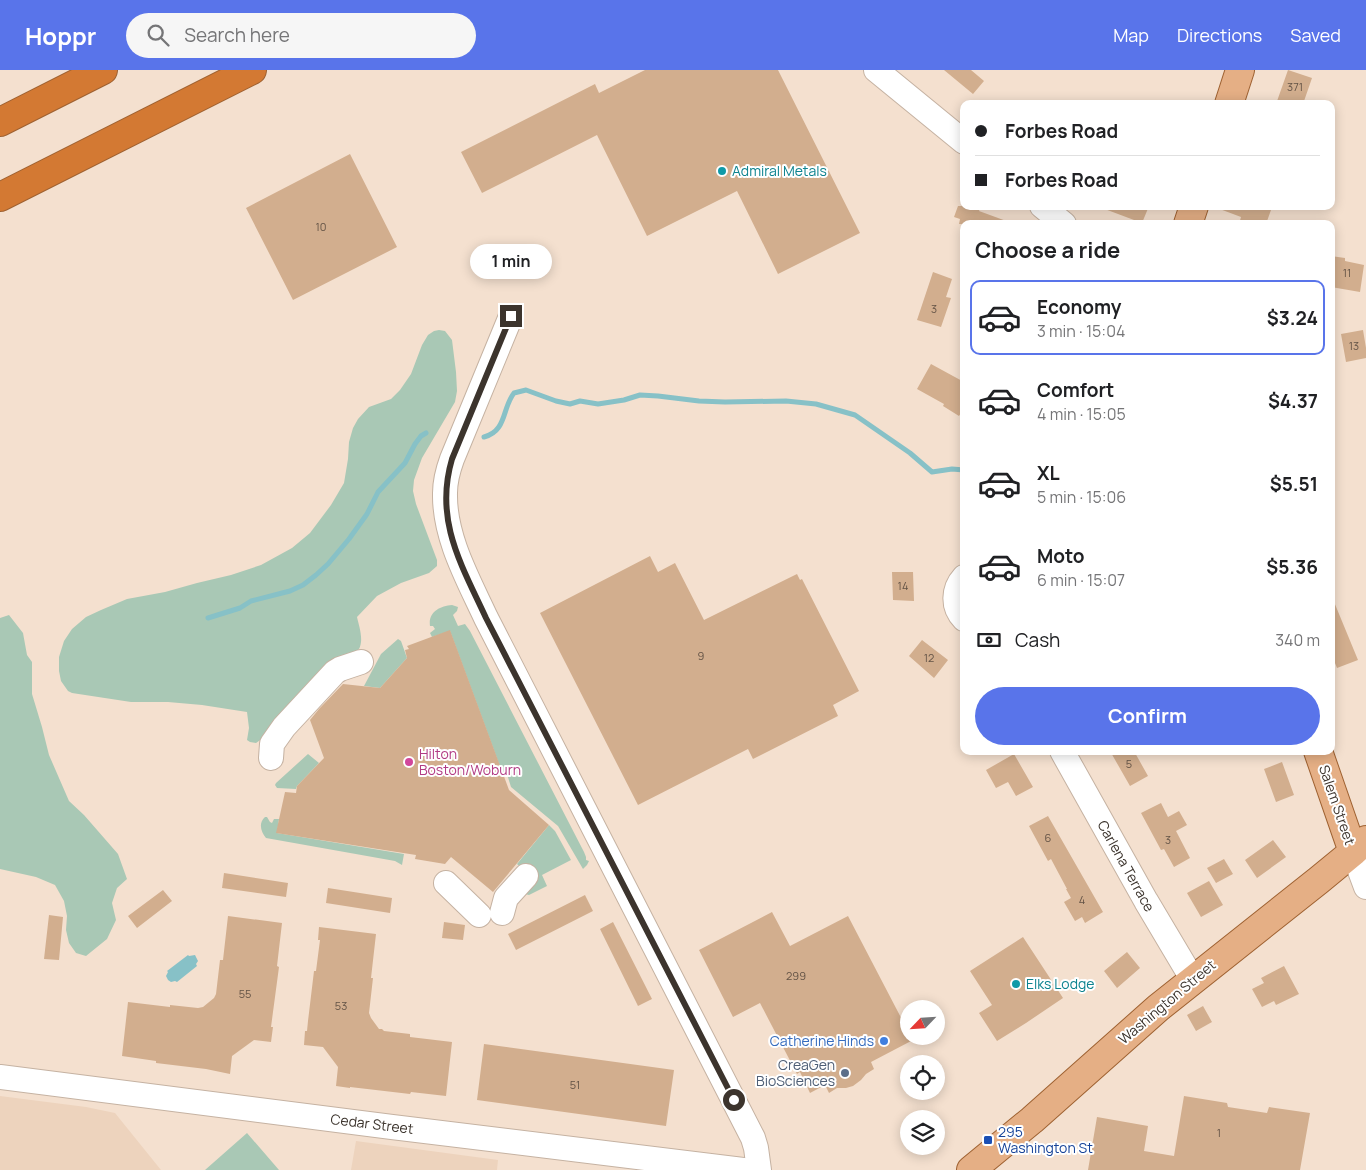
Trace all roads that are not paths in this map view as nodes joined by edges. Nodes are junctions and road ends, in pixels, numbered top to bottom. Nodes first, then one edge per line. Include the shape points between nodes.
1 (103, 70) edge
2 (252, 70) edge
3 (876, 70) edge
4 (1240, 70) edge
5 (1230, 100) edge
6 (0, 122) edge
7 (960, 139) edge
8 (0, 197) edge
9 (511, 316) dead end
10 (960, 582) edge
11 (960, 613) edge
12 (360, 662) dead end
13 (1064, 755) edge
14 (1320, 755) edge
15 (271, 758) dead end
16 (1360, 846) edge
17 (526, 876) dead end
18 (446, 883) dead end
19 (1366, 887) edge
20 (1193, 980) junction
21 (0, 1077) edge
22 (988, 1161) edge
23 (743, 1170) edge
24 (759, 1170) edge
25 (971, 1170) edge

1 - 6 highway
2 - 8 highway
3 - 7 street
4 - 5 main road
9 - 24 street via 448,471 445,503 450,535 486,618 753,1138
10 - 11 street via 955,598
12 - 15 street via 335,672 272,744
13 - 20 street, Carlena Terrace
14 - 16 main road, Salem Street
16 - 19 street, Salem Street
16 - 20 main road, Washington Street
17 - 18 street via 490,914
20 - 22 main road, Washington Street via 1124,1037
21 - 23 street, Cedar Street
22 - 25 main road, Washington Street

